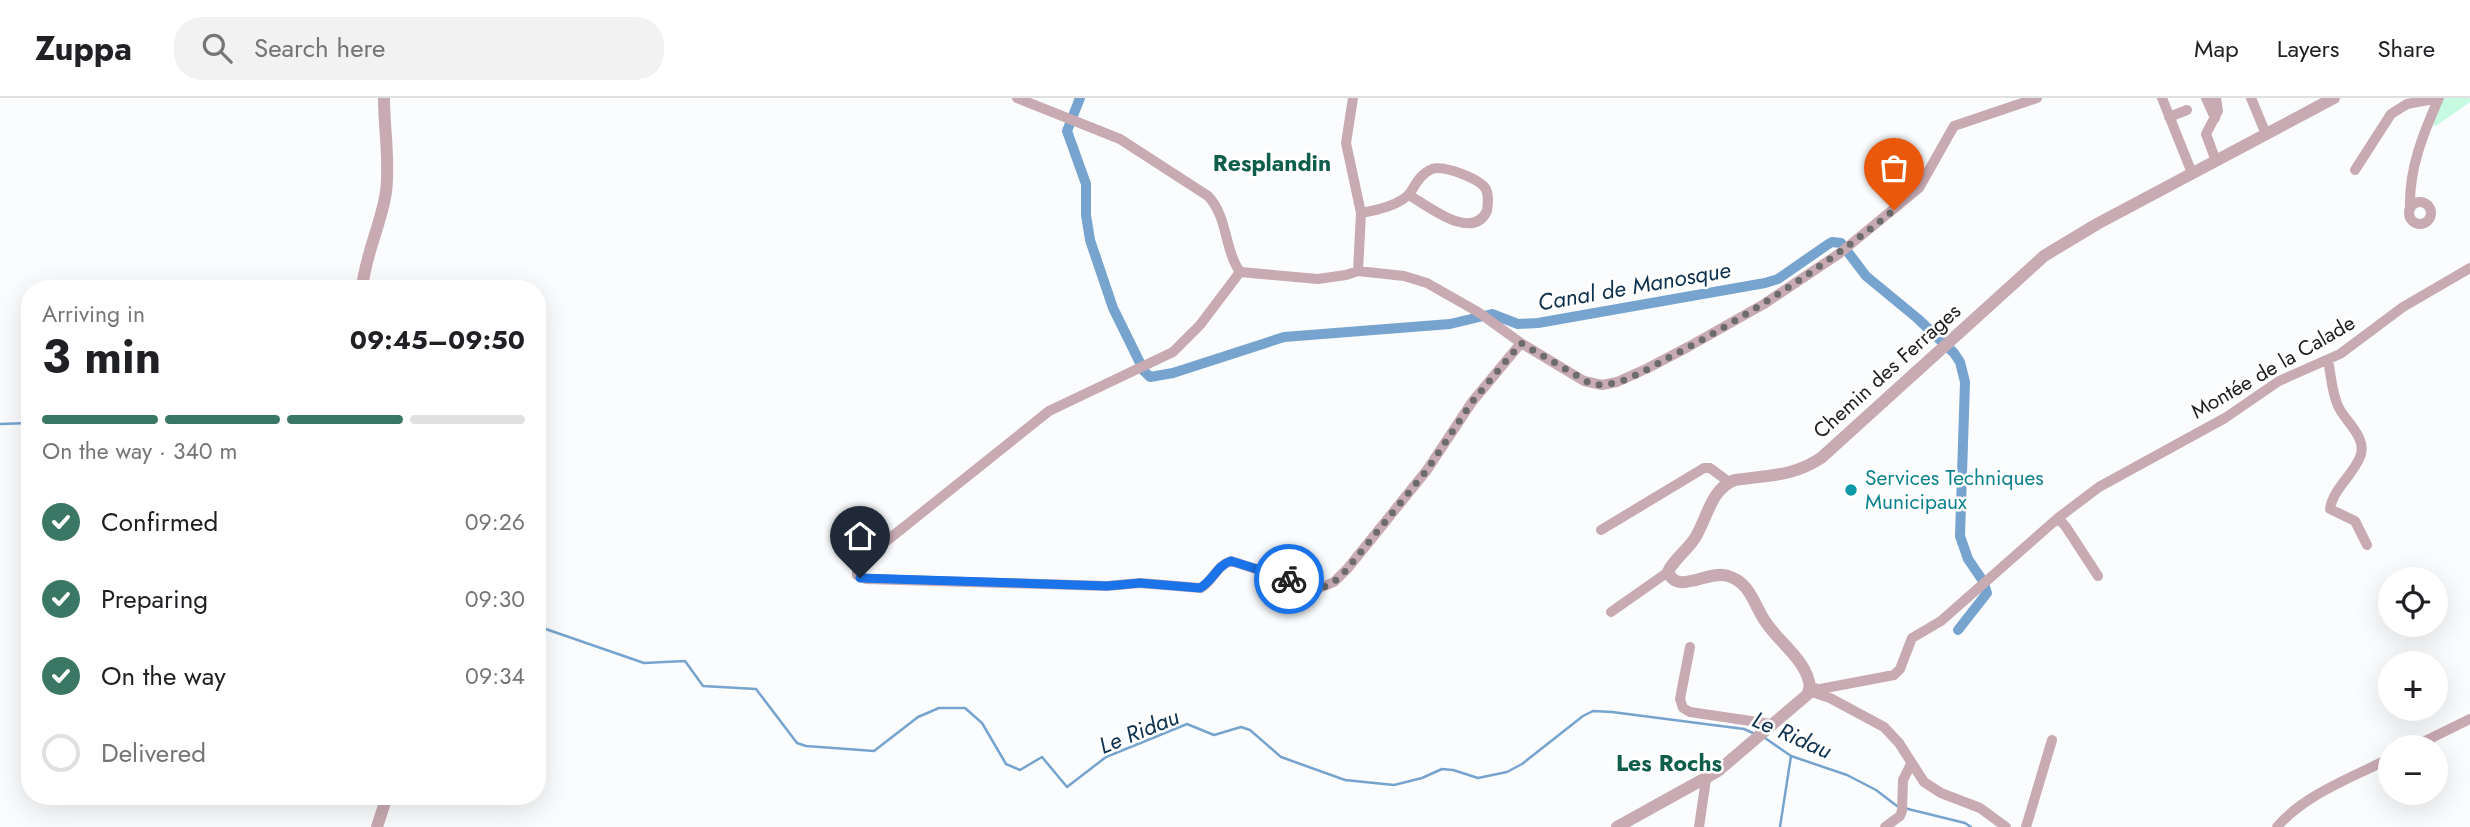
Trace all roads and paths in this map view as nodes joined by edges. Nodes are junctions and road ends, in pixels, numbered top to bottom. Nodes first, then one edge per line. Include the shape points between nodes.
1 (384, 98) edge
2 (1017, 98) edge
3 (1353, 98) edge
4 (2037, 98) edge
5 (2162, 98) edge
6 (2206, 98) edge
7 (2216, 98) edge
8 (2251, 98) edge
9 (2334, 98) edge
10 (2438, 99) edge
11 (2187, 110) dead end
12 (2169, 117) junction
13 (2214, 118) junction
14 (2266, 134) junction
15 (2216, 160) junction
16 (2355, 170) dead end
17 (2192, 173) junction
18 (1409, 195) junction
19 (2410, 207) dead end
20 (1360, 214) junction
21 (2470, 268) edge
22 (1357, 271) junction
23 (1240, 272) junction
24 (364, 280) edge
25 (1521, 343) junction
26 (2328, 360) junction
27 (1729, 482) junction
28 (2058, 518) junction
29 (1601, 530) dead end
30 (2367, 545) dead end
31 (1668, 572) junction
32 (2098, 576) dead end
33 (1611, 612) dead end
34 (1690, 646) dead end
35 (1812, 691) junction
36 (2470, 719) edge
37 (1763, 731) junction
38 (2437, 735) edge
39 (2052, 740) dead end
40 (1911, 764) junction
41 (2378, 764) edge
42 (1706, 779) junction
43 (384, 805) edge
44 (377, 827) edge
45 (1617, 827) edge
46 (1699, 827) edge
47 (1885, 827) edge
48 (2006, 827) edge
49 (2026, 827) edge
50 (2277, 827) edge

1 - 24 street via 387,186
2 - 23 street via 1131,145 1208,196
3 - 20 street via 1347,152
4 - 25 street via 1954,126 1919,188 1852,244 1796,285 1648,368 1617,382 1591,384
5 - 12 street
6 - 13 street
7 - 13 street via 2219,109
8 - 14 street
9 - 14 street, Chemin des Ferrages
10 - 16 street via 2407,104 2391,114
10 - 19 street via 2412,172
11 - 12 street
12 - 17 street
13 - 15 street via 2206,134
14 - 15 street, Chemin des Ferrages
15 - 17 street, Chemin des Ferrages
17 - 27 street, Chemin des Ferrages via 2044,256 1809,466
18 - 18 street via 1426,173 1444,169 1480,183 1488,195 1487,211 1478,221 1456,222
18 - 20 street
20 - 22 street
21 - 26 street, Montée de la Calade via 2403,307
22 - 23 street via 1318,279
22 - 25 street via 1427,283
23 - 25 street via 1200,325 1170,355 1057,406 862,562 856,570 860,578 1200,588 1231,561 1310,588 1323,588 1343,574 1363,550
26 - 28 street, Montée de la Calade via 2279,381 2225,418 2099,487
26 - 30 street via 2338,405 2362,449 2330,509 2355,521
27 - 29 street via 1704,468
27 - 31 street
28 - 32 street
28 - 35 street, Montée de la Calade via 1941,621 1912,638 1894,675
31 - 33 street
31 - 35 street via 1671,578 1686,583 1725,574 1746,587 1769,628 1807,673
34 - 37 street via 1680,699 1683,708
35 - 37 street
35 - 40 street via 1884,727
36 - 38 street
37 - 42 street
39 - 49 street
40 - 47 street via 1903,780 1900,817
40 - 48 street via 1932,789 1980,808
41 - 50 street via 2311,799
42 - 45 street
42 - 46 street
43 - 44 street

